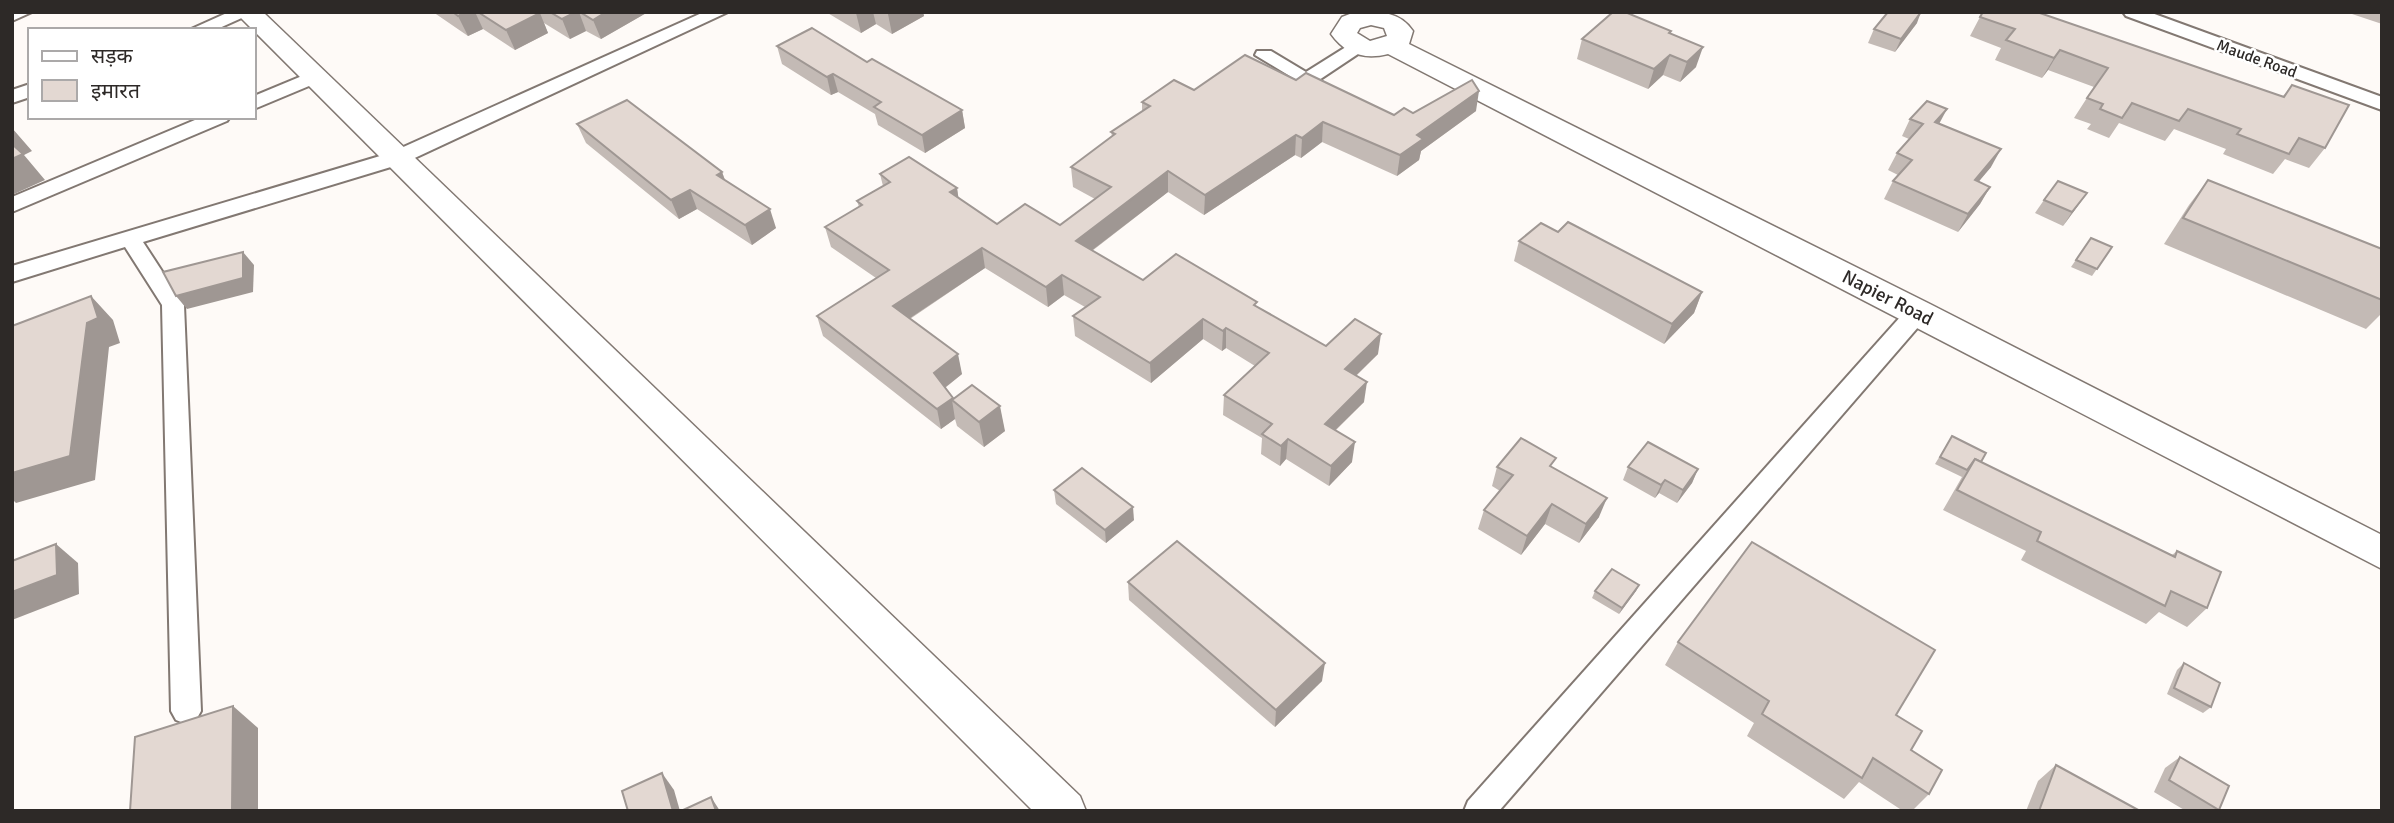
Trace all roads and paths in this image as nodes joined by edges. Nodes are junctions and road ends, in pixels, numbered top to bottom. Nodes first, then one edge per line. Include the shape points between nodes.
1 (23, 12) edge
2 (247, 12) edge
3 (719, 12) edge
4 (2132, 12) edge
5 (12, 16) edge
6 (1371, 24) edge
7 (203, 28) edge
8 (1264, 55) dead end
9 (314, 77) junction
10 (1306, 80) junction
11 (1339, 100) edge
12 (256, 102) edge
13 (2382, 104) edge
14 (215, 119) edge
15 (397, 158) junction
16 (12, 205) edge
17 (128, 238) junction
18 (12, 274) edge
19 (1918, 312) junction
20 (2382, 553) edge
21 (186, 711) dead end
22 (1064, 811) edge
23 (1479, 811) edge

1 - 5 street
2 - 7 street
2 - 9 street
3 - 15 street
4 - 13 street, Maude Road
6 - 10 street
6 - 19 street, Napier Road
8 - 10 street
9 - 12 street
9 - 15 street
10 - 11 street
14 - 16 street
15 - 17 street
15 - 22 street
17 - 18 street
17 - 21 street via 173,305
19 - 20 street, Napier Road
19 - 23 street

